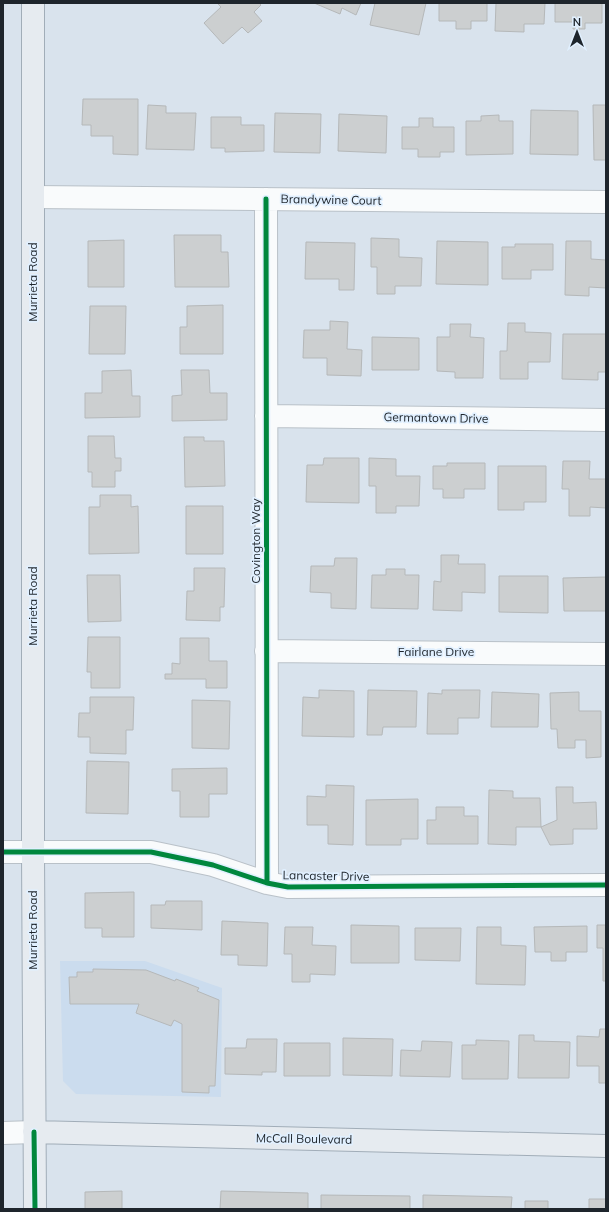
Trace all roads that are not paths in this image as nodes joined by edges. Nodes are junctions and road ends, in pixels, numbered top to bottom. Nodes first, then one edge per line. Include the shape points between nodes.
1 (33, 3) edge
2 (33, 198) junction
3 (266, 199) junction
4 (606, 202) edge
5 (266, 416) junction
6 (606, 420) edge
7 (266, 651) junction
8 (606, 654) edge
9 (3, 852) edge
10 (33, 852) junction
11 (267, 883) junction
12 (606, 885) edge
13 (34, 1132) junction
14 (3, 1133) edge
15 (606, 1146) edge
16 (35, 1209) edge

1 - 2 main road, Murrieta Road
2 - 3 street, Brandywine Court
2 - 10 main road, Murrieta Road
3 - 4 street, Brandywine Court
3 - 5 street, Covington Way
5 - 6 street, Germantown Drive
5 - 7 street, Covington Way
7 - 8 street, Fairlane Drive
7 - 11 street, Covington Way
9 - 10 street, Lancaster Drive
10 - 11 street, Lancaster Drive via 151,852 213,865
10 - 13 main road, Murrieta Road
11 - 12 street, Lancaster Drive via 288,887
13 - 14 street, McCall Boulevard
13 - 15 main road, McCall Boulevard
13 - 16 main road, Murrieta Road

